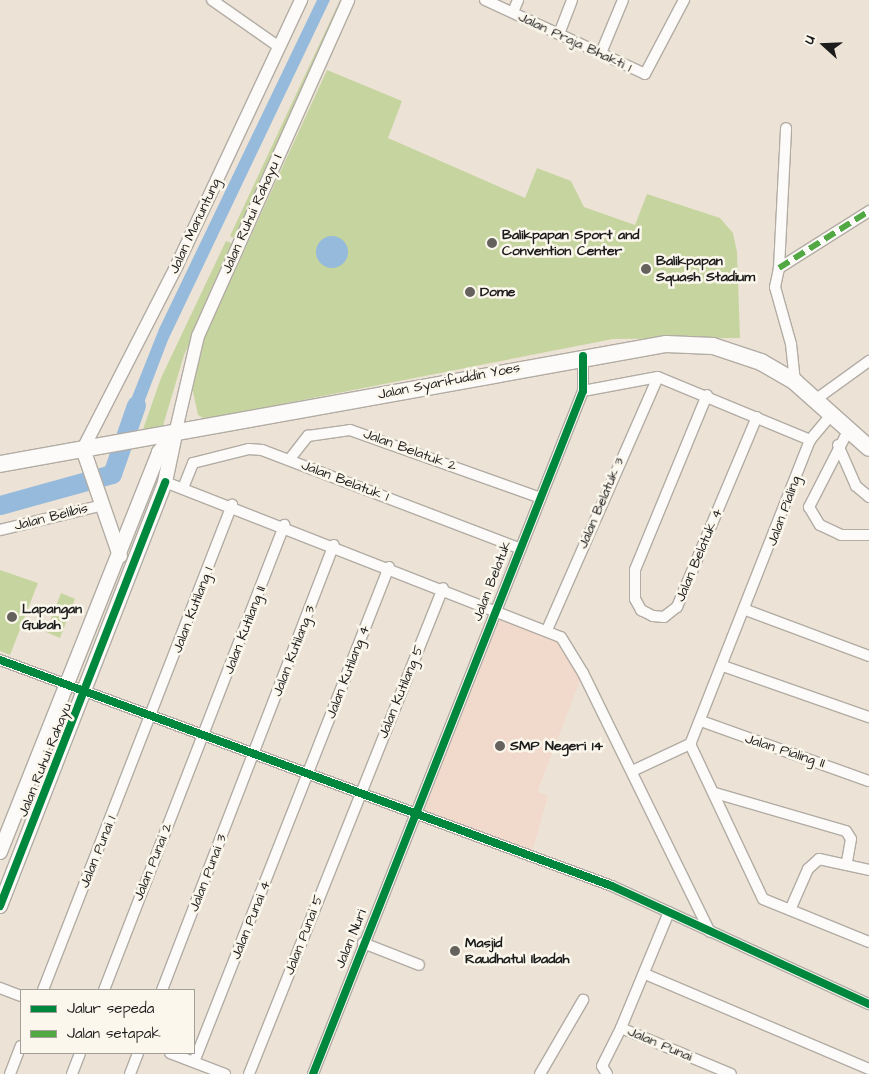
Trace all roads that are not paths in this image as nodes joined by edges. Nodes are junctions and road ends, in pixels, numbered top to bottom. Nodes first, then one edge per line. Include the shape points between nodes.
1 (212, 0) edge
2 (302, 0) edge
3 (348, 0) edge
4 (485, 0) edge
5 (518, 0) edge
6 (572, 0) edge
7 (624, 0) edge
8 (684, 0) edge
9 (513, 12) junction
10 (559, 34) junction
11 (279, 46) junction
12 (601, 54) junction
13 (786, 128) dead end
14 (869, 212) edge
15 (779, 268) junction
16 (583, 356) junction
17 (869, 361) edge
18 (658, 377) junction
19 (795, 382) junction
20 (583, 391) junction
21 (707, 396) junction
22 (815, 400) junction
23 (833, 414) junction
24 (758, 417) junction
25 (849, 429) junction
26 (175, 434) junction
27 (810, 440) junction
28 (838, 445) junction
29 (869, 448) edge
30 (86, 456) junction
31 (289, 460) junction
32 (0, 464) edge
33 (165, 482) junction
34 (183, 488) junction
35 (538, 497) junction
36 (869, 497) edge
37 (101, 498) junction
38 (232, 505) junction
39 (284, 525) junction
40 (0, 530) edge
41 (869, 535) edge
42 (334, 545) junction
43 (519, 548) junction
44 (120, 556) junction
45 (389, 567) junction
46 (443, 588) junction
47 (495, 608) junction
48 (746, 610) junction
49 (547, 630) junction
50 (869, 656) edge
51 (1, 664) edge
52 (724, 666) junction
53 (67, 687) junction
54 (84, 693) junction
55 (153, 714) junction
56 (869, 717) edge
57 (701, 721) junction
58 (205, 735) junction
59 (690, 744) junction
60 (254, 756) junction
61 (632, 771) junction
62 (308, 778) junction
63 (869, 781) edge
64 (715, 792) junction
65 (359, 795) junction
66 (415, 814) junction
67 (0, 852) edge
68 (847, 861) junction
69 (869, 870) edge
70 (0, 906) edge
71 (790, 910) junction
72 (669, 912) junction
73 (710, 932) junction
74 (869, 942) edge
75 (363, 943) junction
76 (419, 965) dead end
77 (645, 974) junction
78 (0, 988) edge
79 (43, 989) edge
80 (104, 989) edge
81 (162, 989) edge
82 (20, 996) edge
83 (583, 1000) dead end
84 (869, 1004) edge
85 (621, 1028) junction
86 (20, 1049) edge
87 (80, 1054) edge
88 (138, 1054) edge
89 (173, 1054) edge
90 (194, 1062) junction
91 (869, 1070) edge
92 (10, 1074) edge
93 (72, 1074) edge
94 (130, 1074) edge
95 (225, 1074) edge
96 (250, 1074) edge
97 (312, 1074) edge
98 (540, 1074) edge
99 (608, 1074) edge
100 (730, 1074) edge

1 - 11 street
2 - 11 street, Jalan Manuntung
3 - 26 street, Jalan Ruhui Rahayu I via 198,336
4 - 9 street, Jalan Praja Bhakti 1
5 - 9 street
6 - 10 street
7 - 12 street
8 - 12 street, Jalan Praja Bhakti 1 via 644,74
9 - 10 street, Jalan Praja Bhakti 1
10 - 12 street, Jalan Praja Bhakti 1
11 - 30 street, Jalan Manuntung
13 - 15 street
14 - 15 street
15 - 19 street via 775,287 792,344
16 - 19 highway, Jalan Syarifuddin Yoes via 648,345 713,346 761,362
16 - 20 street, Jalan Belatuk
16 - 26 highway, Jalan Syarifuddin Yoes
17 - 22 street
18 - 20 street
18 - 21 street
18 - 49 street, Jalan Belatuk 3
19 - 22 highway, Jalan Syarifuddin Yoes
20 - 35 street, Jalan Belatuk
21 - 24 street
21 - 24 street, Jalan Belatuk 4 via 634,570 635,599 641,610 654,616 664,617 677,607
22 - 23 highway, Jalan Syarifuddin Yoes
23 - 25 highway, Jalan Syarifuddin Yoes
23 - 27 street
24 - 27 street
25 - 28 street
25 - 29 highway, Jalan Syarifuddin Yoes
26 - 30 highway, Jalan Syarifuddin Yoes via 108,445
26 - 33 main road, Jalan Ruhui Rahayu
26 - 44 main road, Jalan Ruhui Rahayu via 159,452
27 - 48 street, Jalan Pialing
28 - 36 street via 856,486
28 - 41 street via 809,507 820,525 840,535
30 - 32 highway, Jalan Syarifuddin Yoes
30 - 37 main road
31 - 34 street, Jalan Belatuk 1 via 248,449 193,463
31 - 35 street, Jalan Belatuk 2 via 308,436 350,430
31 - 43 street, Jalan Belatuk 1
33 - 34 street
33 - 54 main road, Jalan Ruhui Rahayu
34 - 38 street
35 - 43 street, Jalan Belatuk
37 - 40 street, Jalan Belibis
37 - 44 main road
38 - 39 street
38 - 55 street, Jalan Kutilang 1
39 - 42 street
39 - 58 street, Jalan Kutilang II
42 - 45 street
42 - 60 street, Jalan Kutilang 3
43 - 47 street, Jalan Belatuk
44 - 53 main road, Jalan Ruhui Rahayu
45 - 46 street
45 - 62 street, Jalan Kutilang 4
46 - 47 street
46 - 65 street, Jalan Kutilang 5
47 - 49 street
47 - 66 street, Jalan Belatuk
48 - 50 street
48 - 52 street, Jalan Pialing
49 - 61 street via 569,646
51 - 53 street
52 - 56 street
52 - 57 street, Jalan Pialing
53 - 54 street
53 - 67 main road, Jalan Ruhui Rahayu
54 - 55 street
54 - 70 main road, Jalan Ruhui Rahayu
55 - 58 street
55 - 79 street, Jalan Punai 1
57 - 59 street, Jalan Pialing
57 - 63 street, Jalan Pialing II
58 - 60 street
58 - 80 street, Jalan Punai 2
59 - 61 street
59 - 64 street
60 - 62 street
60 - 81 street, Jalan Punai 3
61 - 73 street
62 - 65 street
62 - 90 street, Jalan Punai 4
64 - 68 street via 846,831 851,839
64 - 71 street via 763,899
65 - 66 street
65 - 96 street, Jalan Punai 5
66 - 72 street via 612,886
66 - 75 street, Jalan Nuri
68 - 69 street
68 - 71 street via 813,862
71 - 74 street
72 - 73 street
72 - 77 street, Jalan Punai
73 - 84 street
75 - 76 street
75 - 97 street, Jalan Nuri
77 - 85 street, Jalan Punai
77 - 91 street
78 - 82 street
83 - 98 street
85 - 99 street via 602,1066
85 - 100 street, Jalan Punai
86 - 92 street
87 - 93 street
88 - 94 street
89 - 90 street
90 - 95 street

